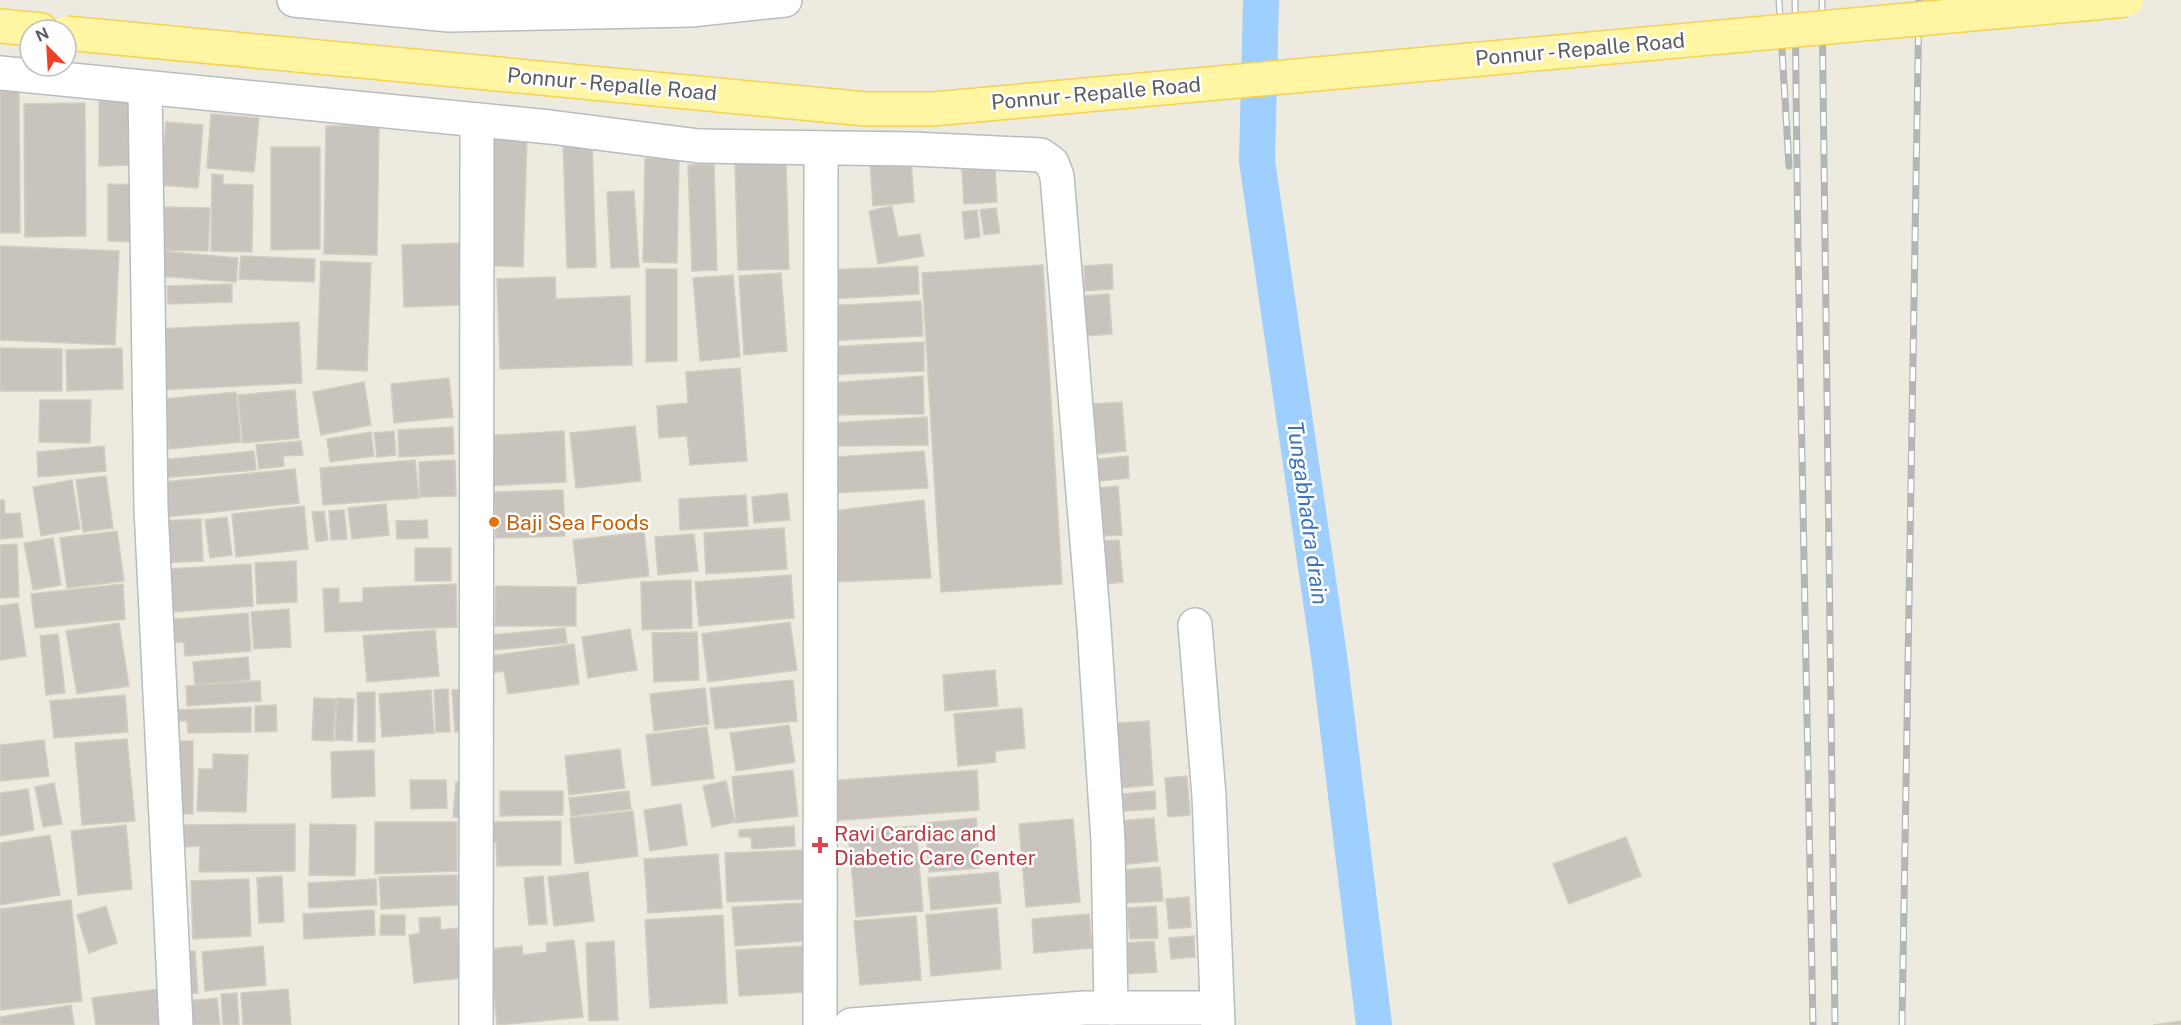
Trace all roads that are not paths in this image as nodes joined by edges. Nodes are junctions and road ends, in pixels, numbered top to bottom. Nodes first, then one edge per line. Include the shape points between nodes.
1 (294, 0) edge
2 (785, 0) edge
3 (2126, 0) edge
4 (691, 5) edge
5 (0, 26) edge
6 (18, 28) edge
7 (78, 34) edge
8 (0, 73) edge
9 (146, 88) junction
10 (477, 120) junction
11 (821, 149) junction
12 (1194, 625) dead end
13 (1111, 1008) junction
14 (1218, 1016) edge
15 (1027, 1019) edge
16 (176, 1025) edge
17 (476, 1025) edge
18 (820, 1025) edge
19 (851, 1025) edge

1 - 4 street via 449,15
2 - 4 street
3 - 7 main road, Ponnur - Repalle Road, bridge via 933,109 866,109
5 - 6 main road
8 - 9 street
9 - 10 street
9 - 16 street via 151,508
10 - 11 street via 699,146
10 - 17 street
11 - 13 street via 1041,155 1052,164 1057,176 1106,805
11 - 18 street
12 - 14 street via 1209,796
13 - 14 street
13 - 15 street via 1085,1008
15 - 19 street

